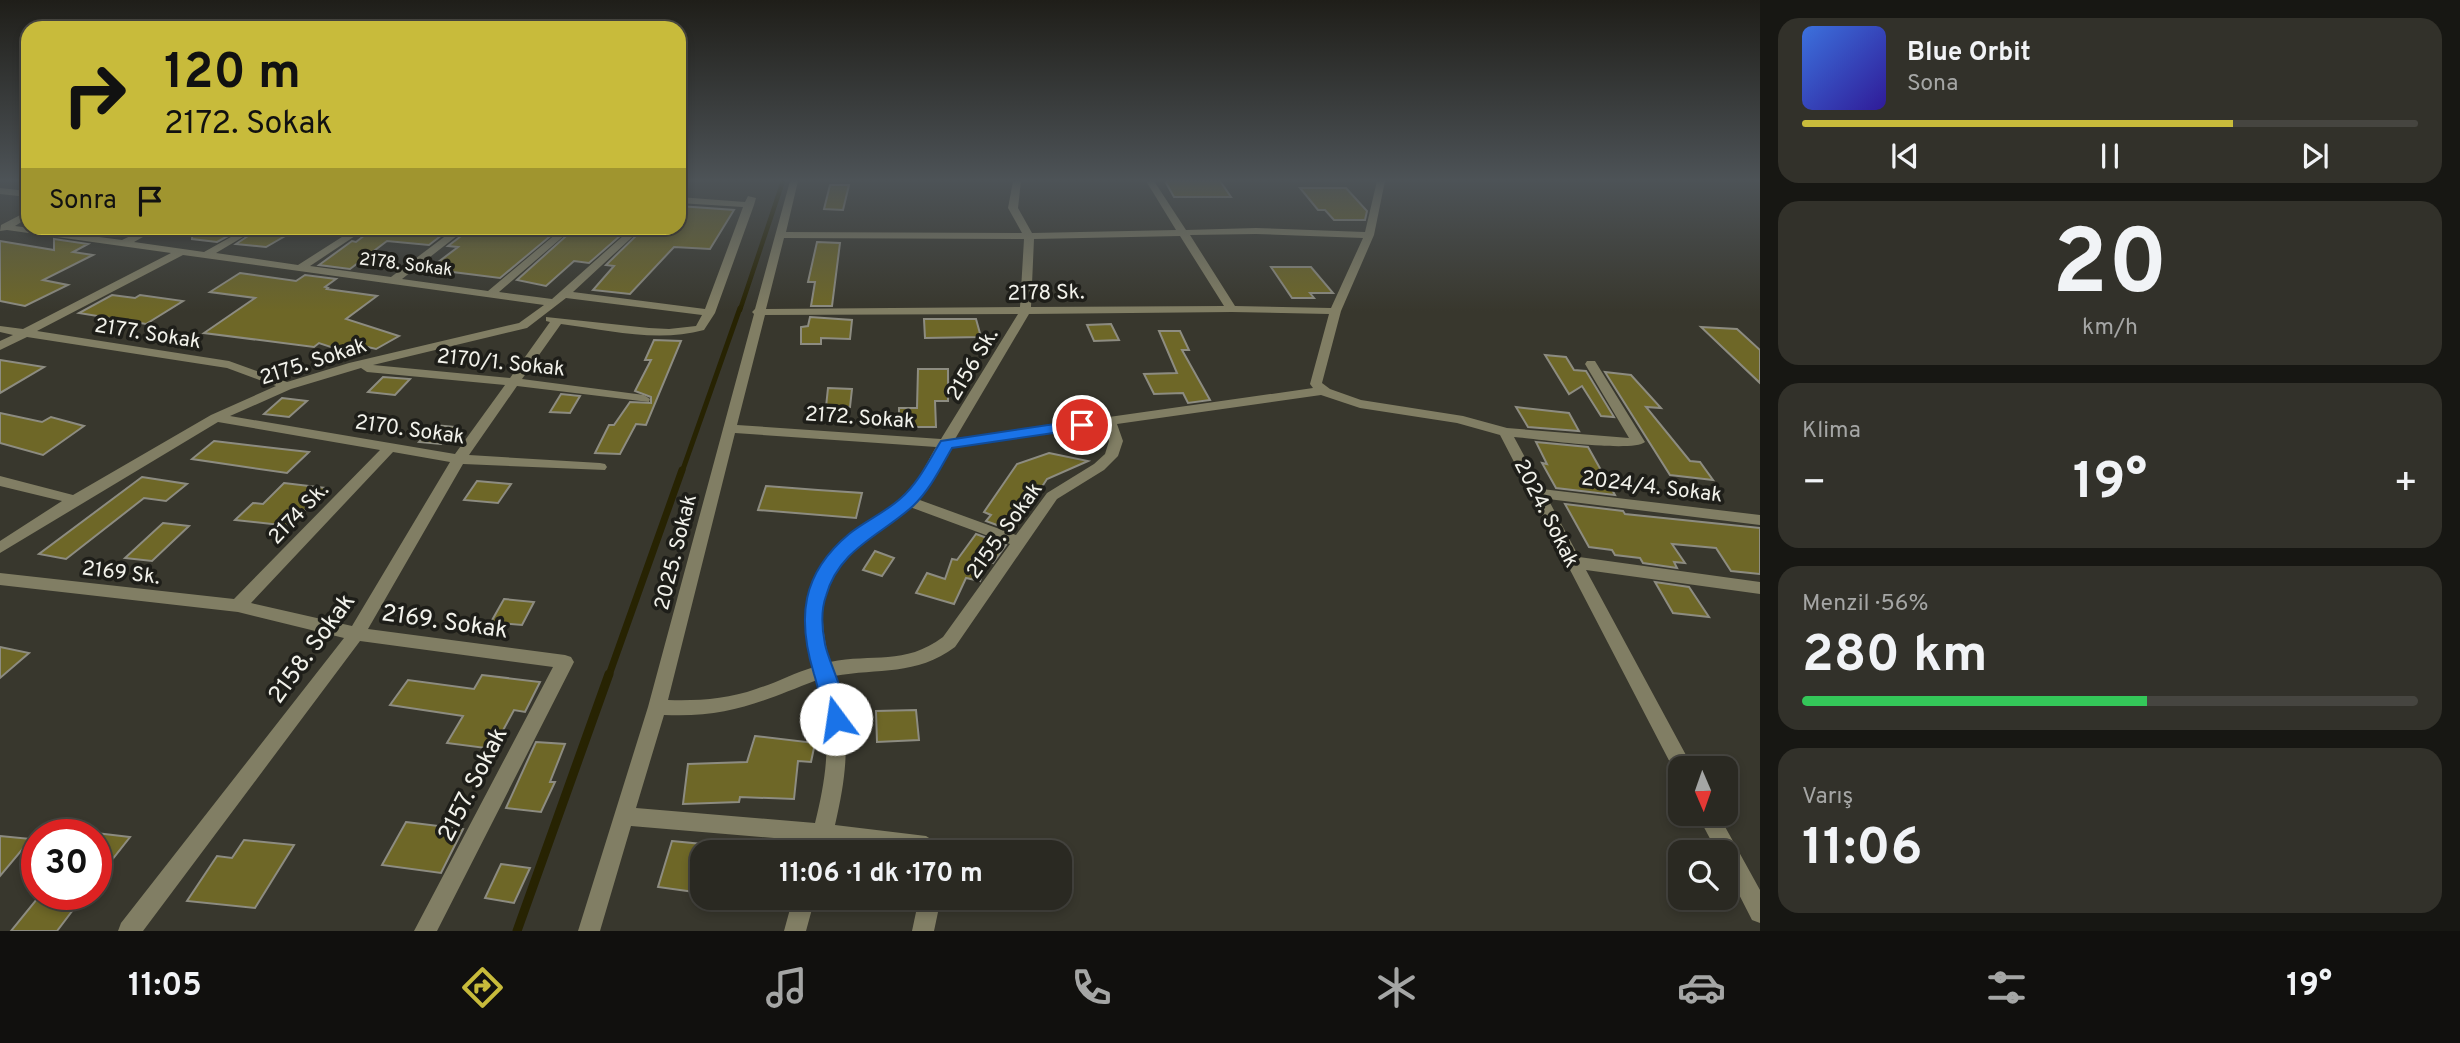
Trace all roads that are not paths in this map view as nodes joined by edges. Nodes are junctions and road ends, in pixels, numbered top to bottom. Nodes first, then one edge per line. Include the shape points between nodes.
1 (742, 224) edge
2 (782, 224) edge
3 (1022, 224) edge
4 (1177, 224) edge
5 (1371, 224) edge
6 (2, 228) edge
7 (21, 229) edge
8 (1182, 233) junction
9 (73, 235) edge
10 (140, 235) edge
11 (241, 235) edge
12 (351, 235) edge
13 (453, 235) edge
14 (560, 235) edge
15 (629, 235) edge
16 (779, 235) junction
17 (1369, 235) junction
18 (1029, 236) junction
19 (123, 244) junction
20 (179, 253) junction
21 (206, 255) junction
22 (300, 268) junction
23 (393, 281) junction
24 (492, 293) junction
25 (559, 299) junction
26 (1232, 309) junction
27 (1335, 311) junction
28 (758, 312) junction
29 (1025, 312) junction
30 (709, 313) junction
31 (535, 317) junction
32 (558, 320) junction
33 (0, 329) edge
34 (23, 334) junction
35 (0, 346) edge
36 (1591, 364) dead end
37 (353, 366) junction
38 (514, 382) junction
39 (287, 386) junction
40 (1318, 388) junction
41 (644, 399) dead end
42 (216, 418) junction
43 (1109, 421) junction
44 (728, 428) junction
45 (1505, 432) junction
46 (947, 444) junction
47 (389, 448) junction
48 (458, 458) junction
49 (600, 467) dead end
50 (0, 481) edge
51 (1539, 493) junction
52 (75, 500) junction
53 (908, 501) junction
54 (1760, 520) edge
55 (1020, 542) junction
56 (0, 548) edge
57 (1572, 562) junction
58 (0, 579) edge
59 (1760, 588) edge
60 (238, 606) junction
61 (356, 634) junction
62 (565, 662) joint
63 (821, 671) junction
64 (657, 707) junction
65 (1677, 756) edge
66 (624, 816) junction
67 (1713, 826) edge
68 (797, 840) edge
69 (820, 840) edge
70 (801, 910) edge
71 (927, 910) edge
72 (1760, 912) edge
73 (129, 931) edge
74 (425, 931) edge
75 (589, 931) edge
76 (795, 931) edge
77 (923, 931) edge

1 - 30 street
2 - 16 street, 2025. Sokak
3 - 18 street, 2156 Sk.
4 - 8 street
5 - 17 street
6 - 7 street, 2178. Sokak
8 - 17 street
8 - 18 street
8 - 26 street
9 - 19 street, 2178. Sokak
10 - 19 street
11 - 21 street
12 - 22 street
13 - 23 street
14 - 24 street
15 - 25 street, 2175. Sokak
16 - 18 street
16 - 28 street, 2025. Sokak
17 - 27 street
18 - 29 street, 2156 Sk.
19 - 20 street, 2178. Sokak
20 - 21 street, 2178. Sokak
20 - 34 street
21 - 22 street, 2178. Sokak
22 - 23 street, 2178. Sokak
23 - 24 street, 2178. Sokak
24 - 25 street, 2178. Sokak
25 - 30 street, 2178. Sokak
25 - 31 street, 2175. Sokak
26 - 27 street, 2178 Sk.
26 - 29 street, 2178 Sk.
27 - 40 street
28 - 29 street, 2178 Sk.
28 - 44 street, 2025. Sokak
29 - 46 street, 2156 Sk.
30 - 32 street via 701,328 684,333
31 - 32 street
31 - 37 street, 2175. Sokak via 523,326
32 - 38 street, 2158. Sokak
33 - 34 street, 2177. Sokak
34 - 35 street
34 - 39 street, 2177. Sokak via 229,365
36 - 45 street via 1638,442
37 - 38 street, 2170/1. Sokak
37 - 39 street, 2175. Sokak
38 - 41 street, 2170/1. Sokak
38 - 48 street, 2158. Sokak
39 - 42 street, 2175. Sokak
40 - 43 street, 2172. Sokak
40 - 45 street via 1353,402
42 - 47 street, 2170. Sokak
42 - 52 street, 2175. Sokak
43 - 46 street, 2172. Sokak
43 - 55 street, 2155. Sokak via 1115,441 1111,456 1052,496
44 - 46 street, 2172. Sokak
44 - 64 street, 2025. Sokak
45 - 51 street, 2024. Sokak
46 - 53 street, 2156 Sk.
47 - 48 street, 2170. Sokak
47 - 60 street, 2174 Sk.
48 - 49 street, 2170. Sokak
48 - 61 street, 2158. Sokak
50 - 52 street
51 - 54 street, 2024/4. Sokak
51 - 57 street, 2024. Sokak
52 - 56 street, 2175. Sokak
53 - 55 street
53 - 63 street, 2156 Sk. via 855,538 826,573 813,614
55 - 63 street, 2155. Sokak via 949,642 931,655 908,663
57 - 59 street
57 - 65 street, 2024. Sokak
58 - 60 street, 2169 Sk.
60 - 61 street, 2169. Sokak
61 - 62 street, 2169. Sokak
61 - 73 street, 2158. Sokak
62 - 74 street, 2157. Sokak
63 - 64 street via 732,703
63 - 69 street, 2156 Sk. via 834,705 837,734 835,768
64 - 66 street, 2025. Sokak
66 - 68 street
66 - 75 street, 2025. Sokak
67 - 72 street
70 - 76 street
71 - 77 street

